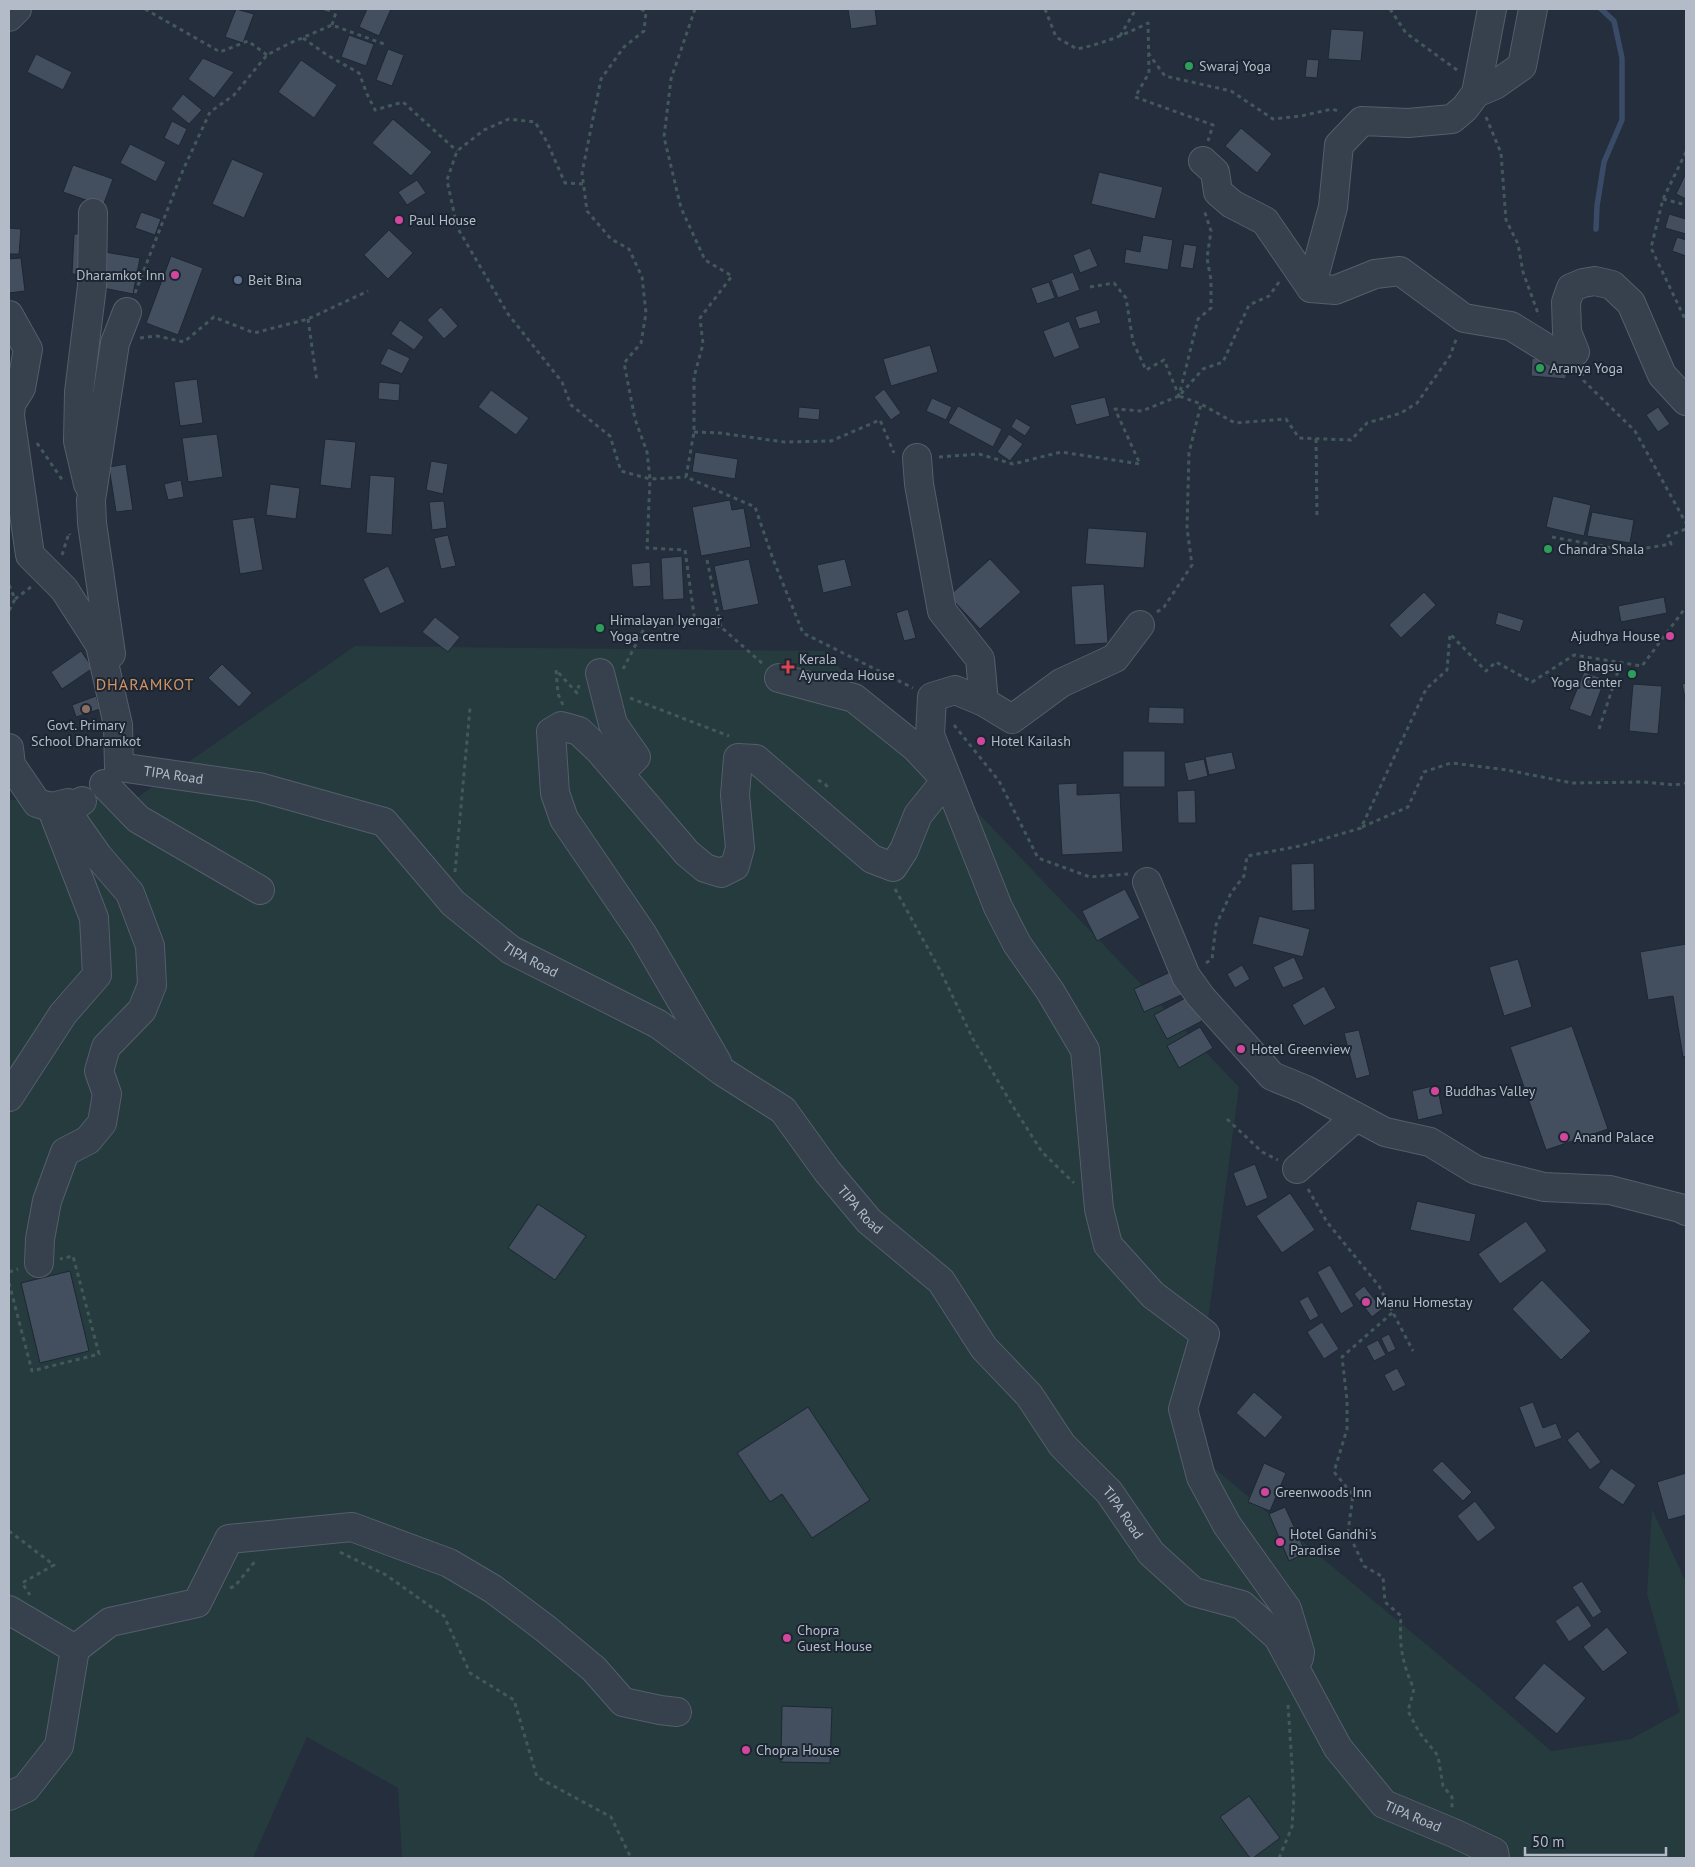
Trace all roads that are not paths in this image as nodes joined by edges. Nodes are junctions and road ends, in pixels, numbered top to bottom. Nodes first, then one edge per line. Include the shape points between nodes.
1 (17, 9) edge
2 (1492, 9) edge
3 (1533, 9) edge
4 (9, 17) edge
5 (1476, 93) junction
6 (1203, 161) dead end
7 (94, 213) dead end
8 (1311, 288) junction
9 (127, 312) road end
10 (9, 315) edge
11 (1686, 401) edge
12 (917, 458) road end
13 (91, 500) junction
14 (1140, 625) road end
15 (779, 678) road end
16 (594, 679) road end
17 (984, 702) junction
18 (118, 725) junction
19 (9, 748) edge
20 (599, 750) junction
21 (946, 780) junction
22 (99, 787) junction
23 (51, 807) junction
24 (1147, 882) road end
25 (260, 890) dead end
26 (723, 1072) junction
27 (9, 1097) edge
28 (1356, 1117) junction
29 (1297, 1169) road end
30 (1686, 1211) edge
31 (39, 1263) road end
32 (20, 1603) edge
33 (75, 1649) junction
34 (1297, 1672) junction
35 (677, 1712) dead end
36 (9, 1796) edge
37 (1496, 1858) edge

1 - 4 street
2 - 5 street
3 - 5 street via 1522,66 1495,85
5 - 8 street via 1452,120 1408,123 1362,121 1339,145 1334,207
6 - 8 street via 1214,172 1218,192 1232,204 1266,222
7 - 13 street via 92,286 79,392 78,442
8 - 11 street via 1335,290 1375,274 1400,271 1464,318 1511,326 1556,354 1575,352 1567,332 1566,302 1571,288 1583,283 1604,283 1631,303 1662,375
9 - 13 street via 115,343
10 - 18 street via 28,349 22,388 11,404 10,416 30,555 64,589 100,646
12 - 17 street via 942,611 980,659
13 - 18 street
14 - 17 street via 1115,658 1061,683 1012,719
15 - 21 street via 854,698 915,747
16 - 20 street via 613,724 636,757 626,767
17 - 21 street via 955,690 932,697 930,735
18 - 22 street
19 - 23 street via 11,765 37,803
20 - 21 street via 688,853 704,868 721,873 735,866 740,848 736,795 738,758 756,759 872,859 893,867 904,850 918,815
20 - 26 street via 579,730 561,726 551,732 555,793 564,819 644,935
21 - 34 street via 1013,937 1085,1050 1099,1208 1108,1245 1154,1296 1205,1334 1182,1409 1201,1477 1226,1525 1287,1609 1300,1652
22 - 23 street, TIPA Road
22 - 25 street via 138,819
22 - 26 street, TIPA Road via 259,787 384,822 452,902 512,950 658,1024
22 - 31 street via 67,812 98,856 130,893 150,946 152,985 142,1010 106,1047 99,1071 107,1094 102,1122 88,1140 65,1152 46,1201
23 - 27 street via 94,918 98,975 63,1014
24 - 28 street via 1186,976 1201,997 1272,1076
26 - 34 street, TIPA Road via 783,1110 827,1172 869,1221 941,1281 984,1348 1029,1395 1062,1444 1109,1492 1151,1553 1194,1592 1242,1605 1278,1637
28 - 29 street
28 - 30 street via 1385,1132 1430,1142 1476,1170 1544,1187 1610,1190
32 - 33 street
33 - 35 street via 110,1622 197,1603 229,1539 352,1527 449,1563 493,1589 594,1669 623,1702
33 - 36 street via 58,1746 26,1788
34 - 37 street, TIPA Road via 1338,1748 1384,1804 1494,1852

